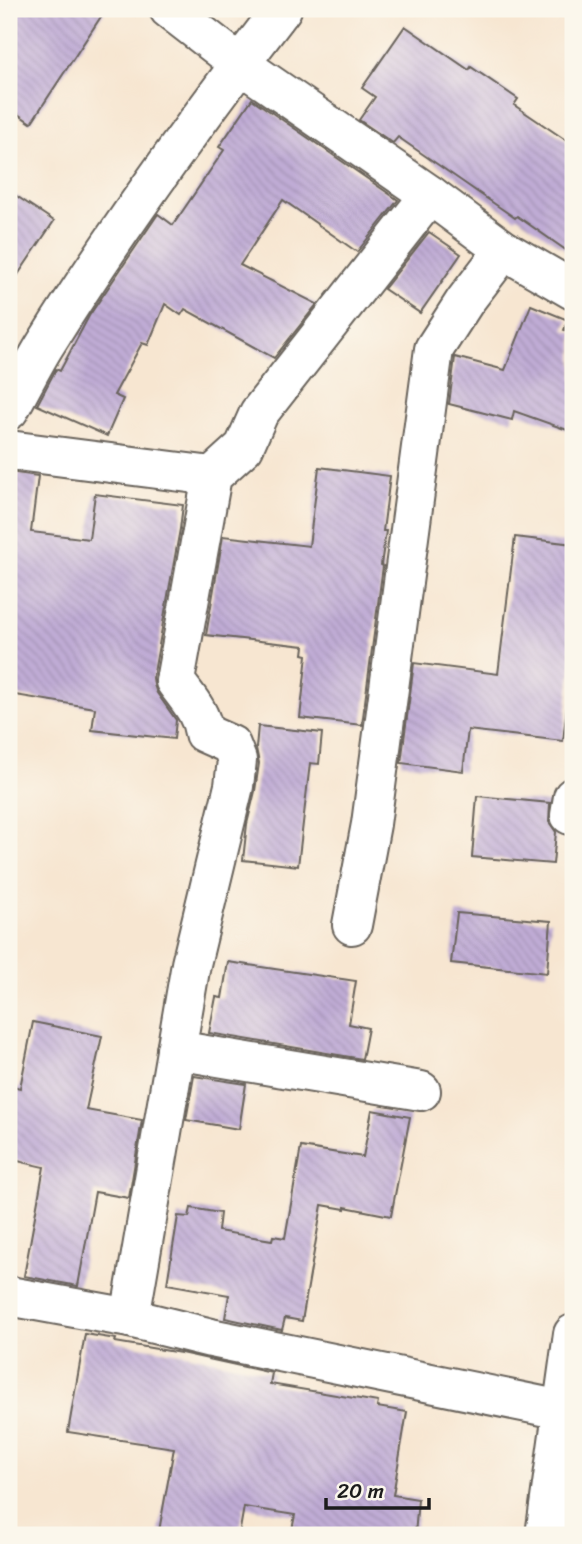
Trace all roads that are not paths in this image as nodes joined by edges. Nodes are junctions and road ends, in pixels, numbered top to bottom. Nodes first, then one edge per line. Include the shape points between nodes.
1 (169, 9) edge
2 (282, 9) edge
3 (240, 64) junction
4 (430, 195) junction
5 (505, 250) junction
6 (573, 290) edge
7 (9, 410) edge
8 (9, 450) edge
9 (212, 476) junction
10 (352, 925) dead end
11 (176, 1050) junction
12 (421, 1091) dead end
13 (9, 1296) edge
14 (130, 1318) junction
15 (573, 1334) edge
16 (562, 1410) junction
17 (545, 1535) edge

1 - 3 street
2 - 3 street
3 - 4 street
3 - 7 street via 140,202 45,346
4 - 5 street
4 - 9 street via 259,413 244,447
5 - 6 street
5 - 10 street via 434,349 371,824
8 - 9 street
9 - 11 street via 175,681 196,710 204,733 231,746 237,760
11 - 12 street
11 - 14 street
13 - 14 street
14 - 16 street
15 - 16 street
16 - 17 street

